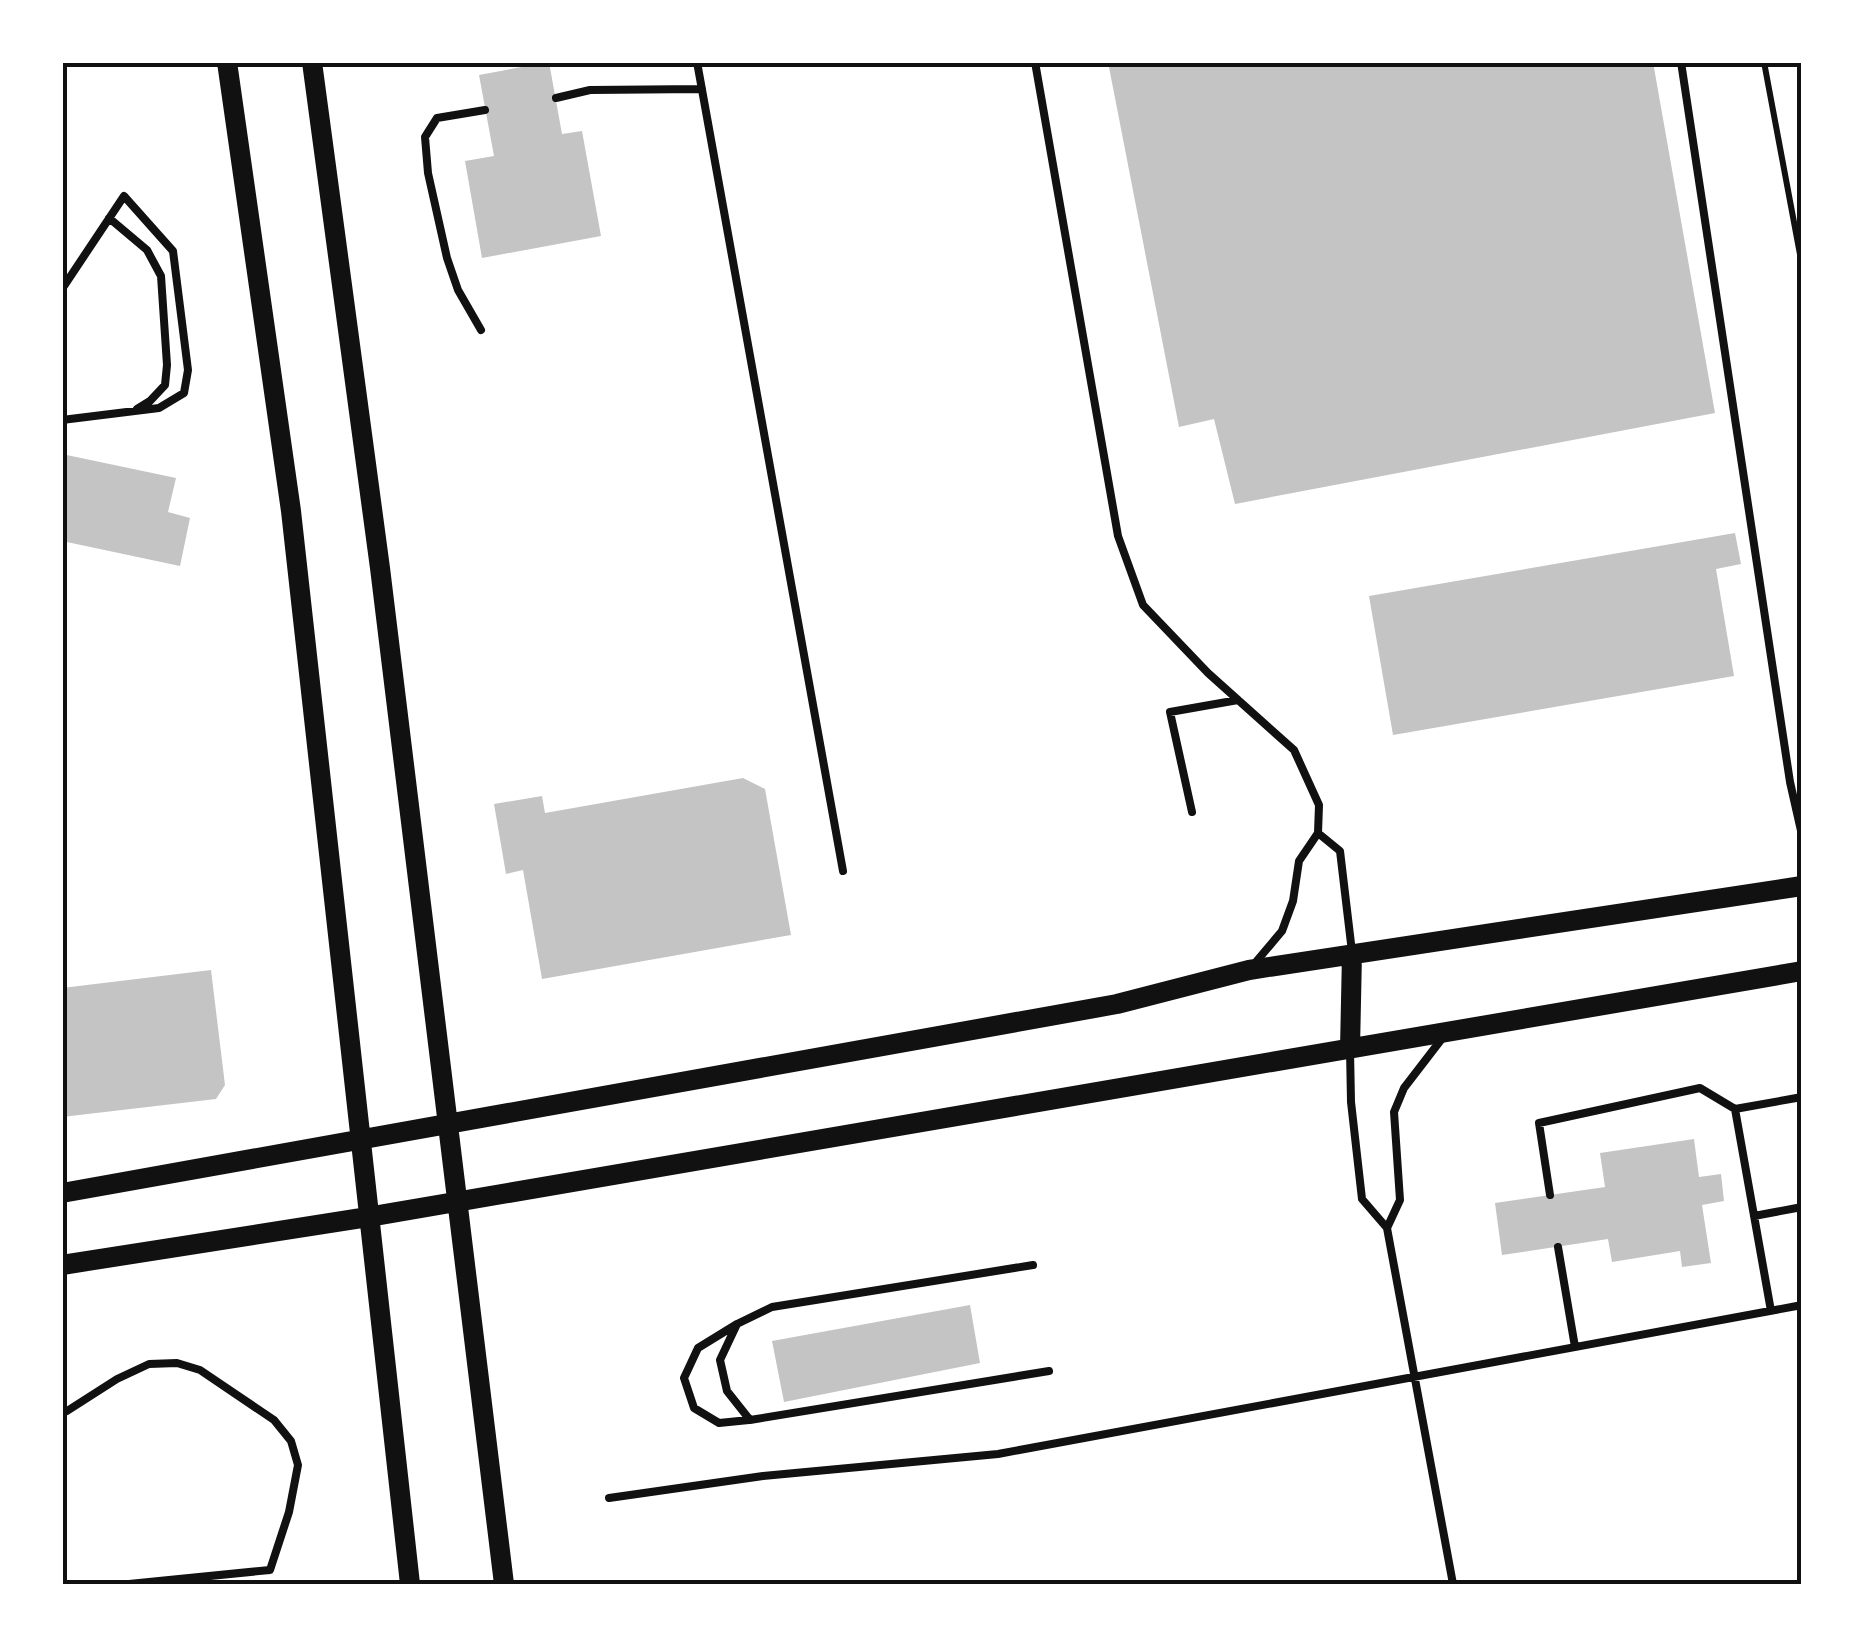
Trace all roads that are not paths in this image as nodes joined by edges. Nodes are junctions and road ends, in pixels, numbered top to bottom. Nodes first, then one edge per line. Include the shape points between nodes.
1 (227, 62) edge
2 (312, 62) edge
3 (697, 62) edge
4 (1035, 62) edge
5 (1681, 62) edge
6 (702, 89) junction
7 (556, 98) dead end
8 (485, 110) dead end
9 (109, 218) junction
10 (62, 289) edge
11 (481, 330) dead end
12 (134, 411) junction
13 (62, 420) edge
14 (1238, 700) junction
15 (1192, 812) dead end
16 (1318, 833) junction
17 (1802, 835) edge
18 (843, 871) dead end
19 (1802, 886) edge
20 (1352, 954) junction
21 (1249, 970) junction
22 (1802, 971) edge
23 (1446, 1034) junction
24 (1350, 1049) junction
25 (1802, 1096) edge
26 (1735, 1109) junction
27 (450, 1123) junction
28 (361, 1137) junction
29 (62, 1193) edge
30 (1550, 1195) dead end
31 (458, 1200) junction
32 (1802, 1206) edge
33 (1754, 1216) junction
34 (368, 1217) junction
35 (1387, 1228) junction
36 (1558, 1247) dead end
37 (62, 1265) edge
38 (1033, 1265) dead end
39 (1802, 1305) edge
40 (1771, 1311) junction
41 (737, 1324) junction
42 (1575, 1348) junction
43 (1049, 1371) dead end
44 (1414, 1378) junction
45 (66, 1412) dead end
46 (750, 1420) junction
47 (610, 1498) dead end
48 (129, 1584) edge
49 (410, 1584) edge
50 (504, 1584) edge
51 (1453, 1584) edge

1 - 28 main road via 290,511
2 - 27 main road
3 - 6 lane
4 - 14 lane via 1118,536 1144,605
5 - 17 lane
6 - 7 lane via 590,90
6 - 18 lane
8 - 11 lane via 436,118 425,138 446,258
9 - 10 lane
9 - 12 lane via 147,250 160,276 165,385
9 - 12 lane via 124,196 173,251 188,370 184,393 160,408
12 - 13 lane
14 - 15 lane via 1170,712
14 - 16 lane via 1294,750 1319,805
16 - 20 lane via 1340,850
16 - 21 lane via 1299,861 1282,931
19 - 20 main road
20 - 21 main road
20 - 24 main road
21 - 27 main road via 1117,1004
22 - 23 main road
23 - 24 main road
23 - 35 lane via 1394,1112 1400,1200
24 - 31 main road
24 - 35 lane via 1362,1199
25 - 26 lane
26 - 30 lane via 1700,1088 1539,1122
26 - 33 lane
27 - 28 main road
27 - 31 main road
28 - 29 main road
28 - 34 main road
31 - 34 main road
31 - 50 main road
32 - 33 lane
33 - 40 lane
34 - 37 main road
34 - 49 main road
35 - 44 lane
36 - 42 lane
38 - 41 lane via 772,1307
39 - 40 lane
40 - 42 lane
41 - 46 lane via 720,1360 727,1391
41 - 46 lane via 698,1348 684,1378 694,1408 719,1423
42 - 44 lane
43 - 46 lane
44 - 47 lane via 998,1454
44 - 51 lane
45 - 48 lane via 149,1364 177,1363 200,1370 274,1420 291,1441 298,1465 270,1570

